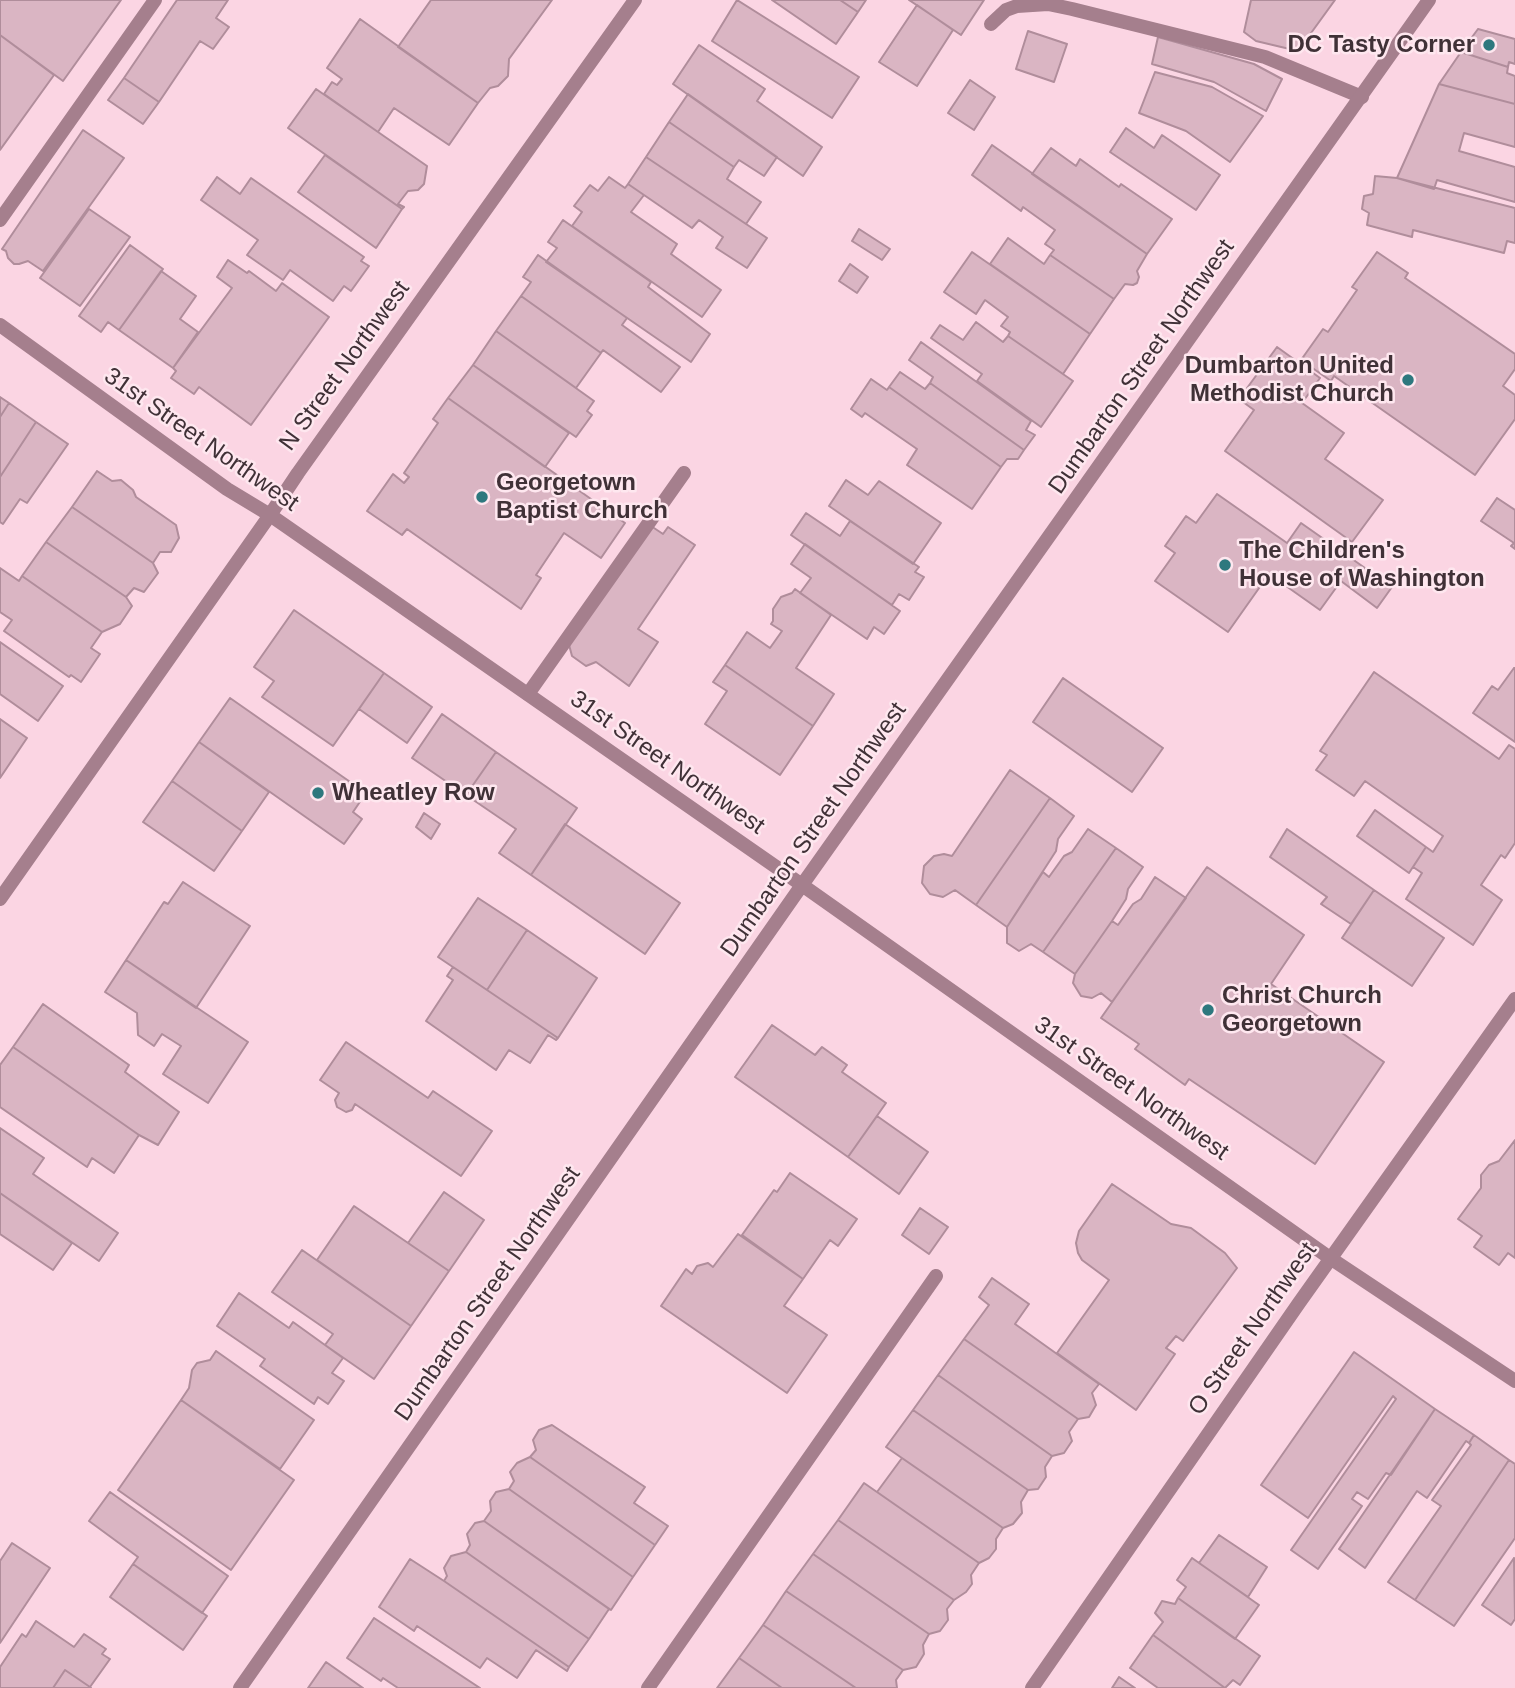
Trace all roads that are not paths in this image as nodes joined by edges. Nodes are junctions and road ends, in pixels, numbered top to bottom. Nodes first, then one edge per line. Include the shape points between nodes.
1 (155, 0) edge
2 (635, 0) edge
3 (1429, 0) edge
4 (991, 24) dead end
5 (1362, 97) junction
6 (0, 220) edge
7 (0, 325) edge
8 (684, 473) dead end
9 (270, 515) junction
10 (527, 694) junction
11 (802, 885) junction
12 (0, 899) edge
13 (1515, 999) edge
14 (1330, 1258) junction
15 (936, 1276) dead end
16 (1515, 1381) edge
17 (240, 1688) edge
18 (648, 1688) edge
19 (1032, 1688) edge

1 - 6 street
2 - 9 street, N Street Northwest
3 - 5 street, Dumbarton Street Northwest
4 - 5 street via 1017,6 1048,4 1265,57
5 - 11 street, Dumbarton Street Northwest
7 - 9 street, 31st Street Northwest
8 - 10 street
9 - 10 street, 31st Street Northwest
9 - 12 street, N Street Northwest
10 - 11 street, 31st Street Northwest
11 - 14 street, 31st Street Northwest
11 - 17 street, Dumbarton Street Northwest
13 - 14 street, O Street Northwest
14 - 16 street, 31st Street Northwest
14 - 19 street, O Street Northwest
15 - 18 street

